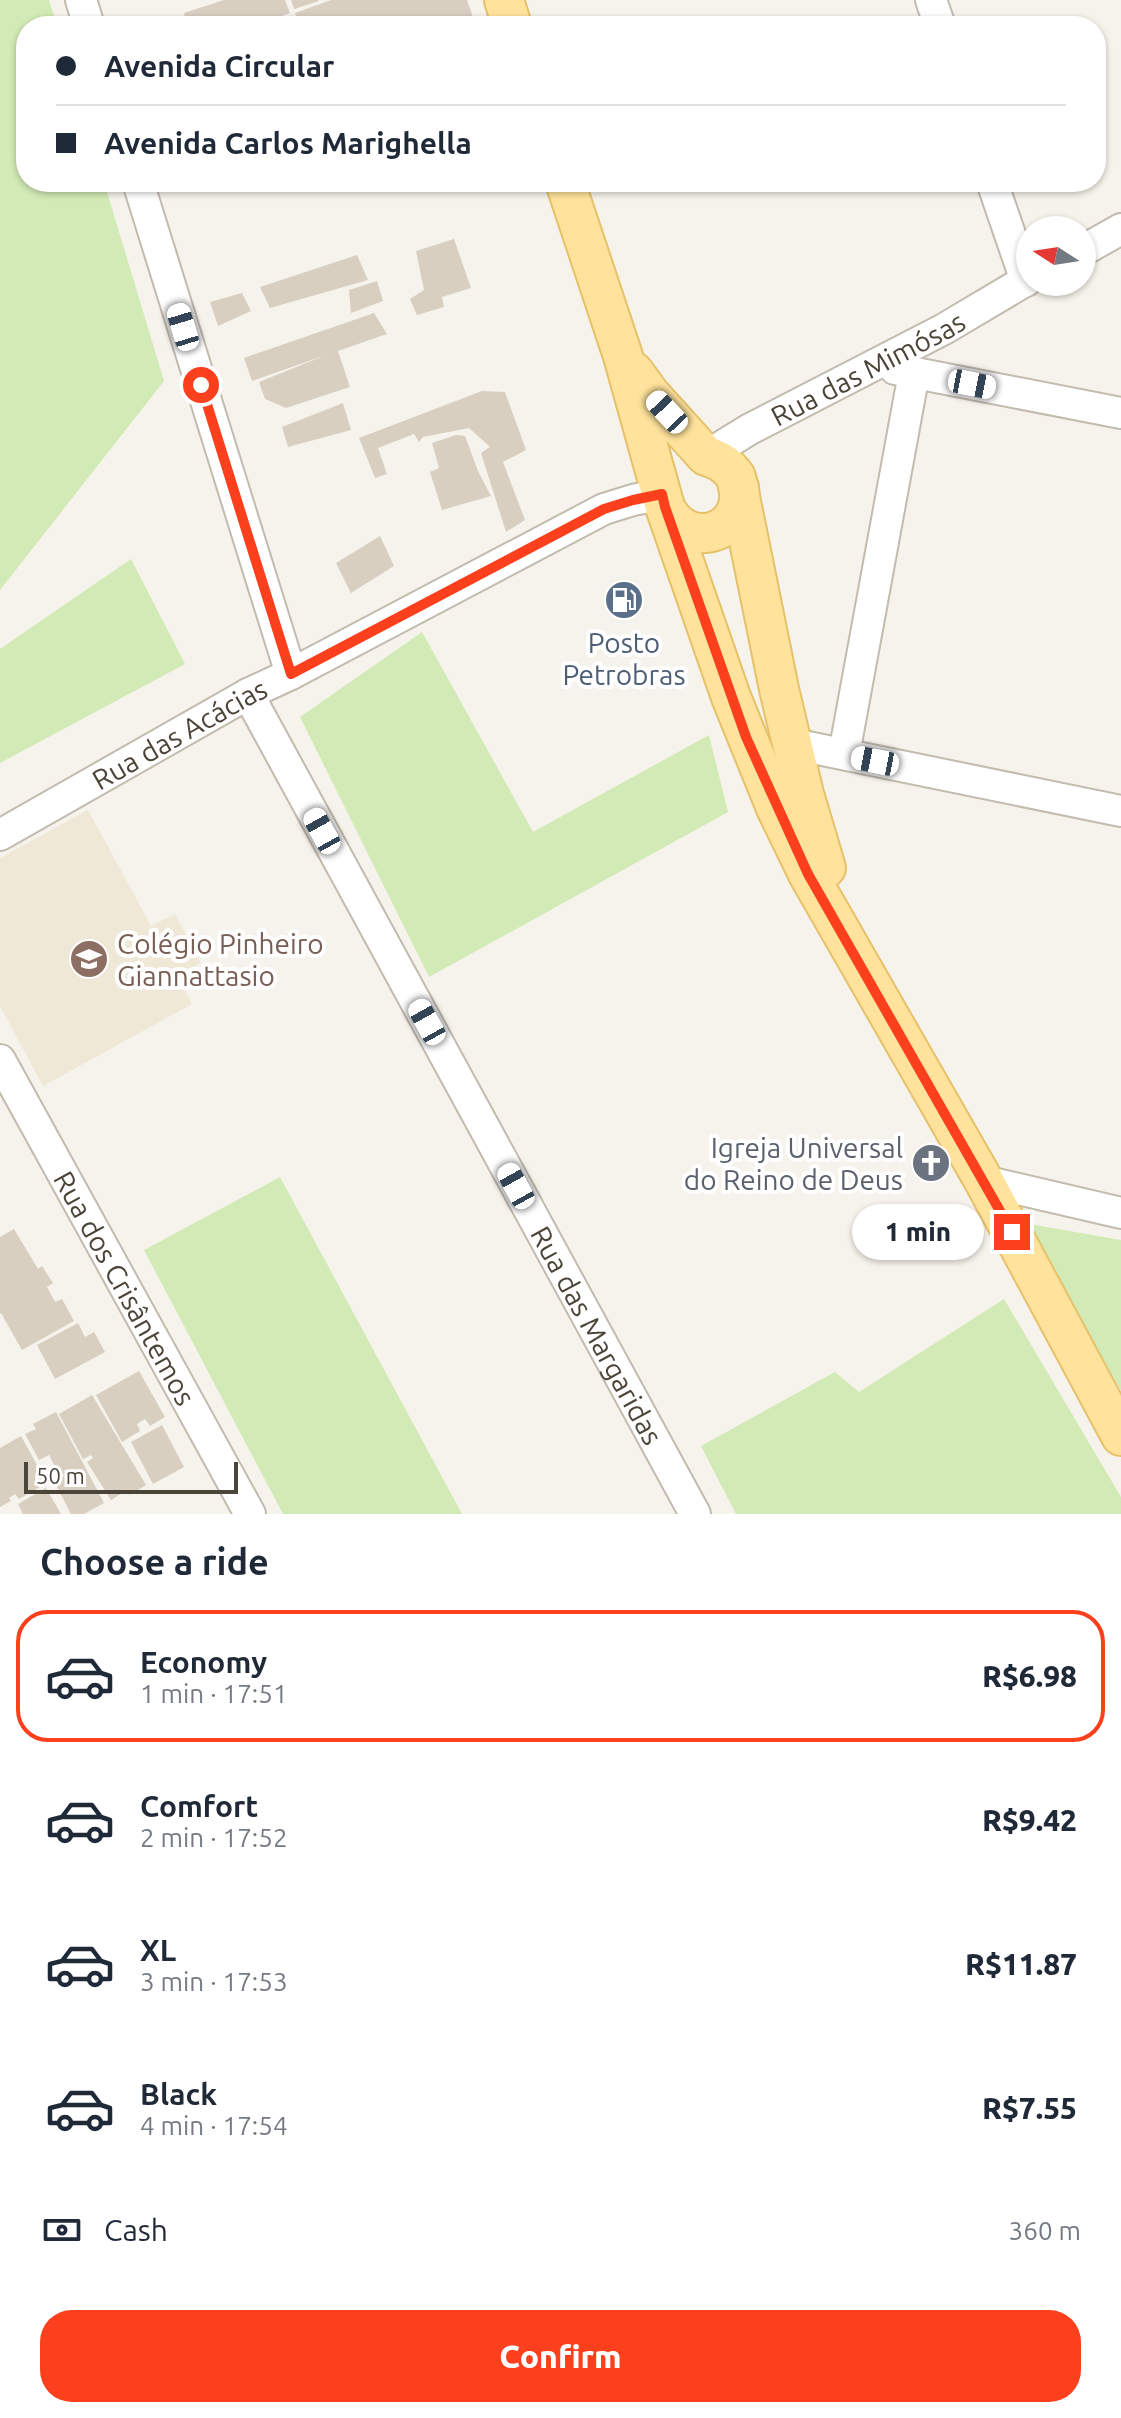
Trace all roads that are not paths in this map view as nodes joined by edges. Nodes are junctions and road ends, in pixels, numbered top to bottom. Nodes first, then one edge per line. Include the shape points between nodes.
1 (141, 192) edge
2 (568, 192) edge
3 (996, 192) edge
4 (1121, 229) edge
5 (1096, 243) edge
6 (1016, 247) edge
7 (1016, 287) edge
8 (623, 356) junction
9 (875, 364) junction
10 (914, 373) junction
11 (1121, 413) edge
12 (706, 456) junction
13 (739, 487) junction
14 (663, 500) junction
15 (718, 658) junction
16 (291, 674) junction
17 (248, 694) junction
18 (793, 744) junction
19 (844, 754) junction
20 (1121, 811) edge
21 (0, 835) edge
22 (853, 954) junction
23 (0, 1060) edge
24 (984, 1181) junction
25 (1121, 1213) edge
26 (1121, 1436) edge
27 (250, 1514) edge
28 (695, 1514) edge

1 - 16 street
2 - 8 main road
3 - 6 street
4 - 5 street
7 - 9 street, Rua das Mimósas
8 - 12 main road
8 - 14 main road
9 - 10 street
9 - 12 street, Rua das Mimósas
10 - 11 street
10 - 19 street
12 - 13 main road via 729,467
12 - 14 main road via 694,456 672,469
13 - 14 main road via 736,513 712,533 680,528
13 - 18 main road
14 - 15 main road
14 - 16 street, Rua das Acácias via 633,500 604,509
15 - 18 main road via 756,718
15 - 22 main road via 776,808
16 - 17 street, Rua das Acácias
17 - 21 street, Rua das Acácias
17 - 28 street, Rua das Margaridas
18 - 19 street
18 - 22 main road
19 - 20 street
22 - 24 main road
23 - 27 street, Rua dos Crisântemos
24 - 25 street
24 - 26 main road

